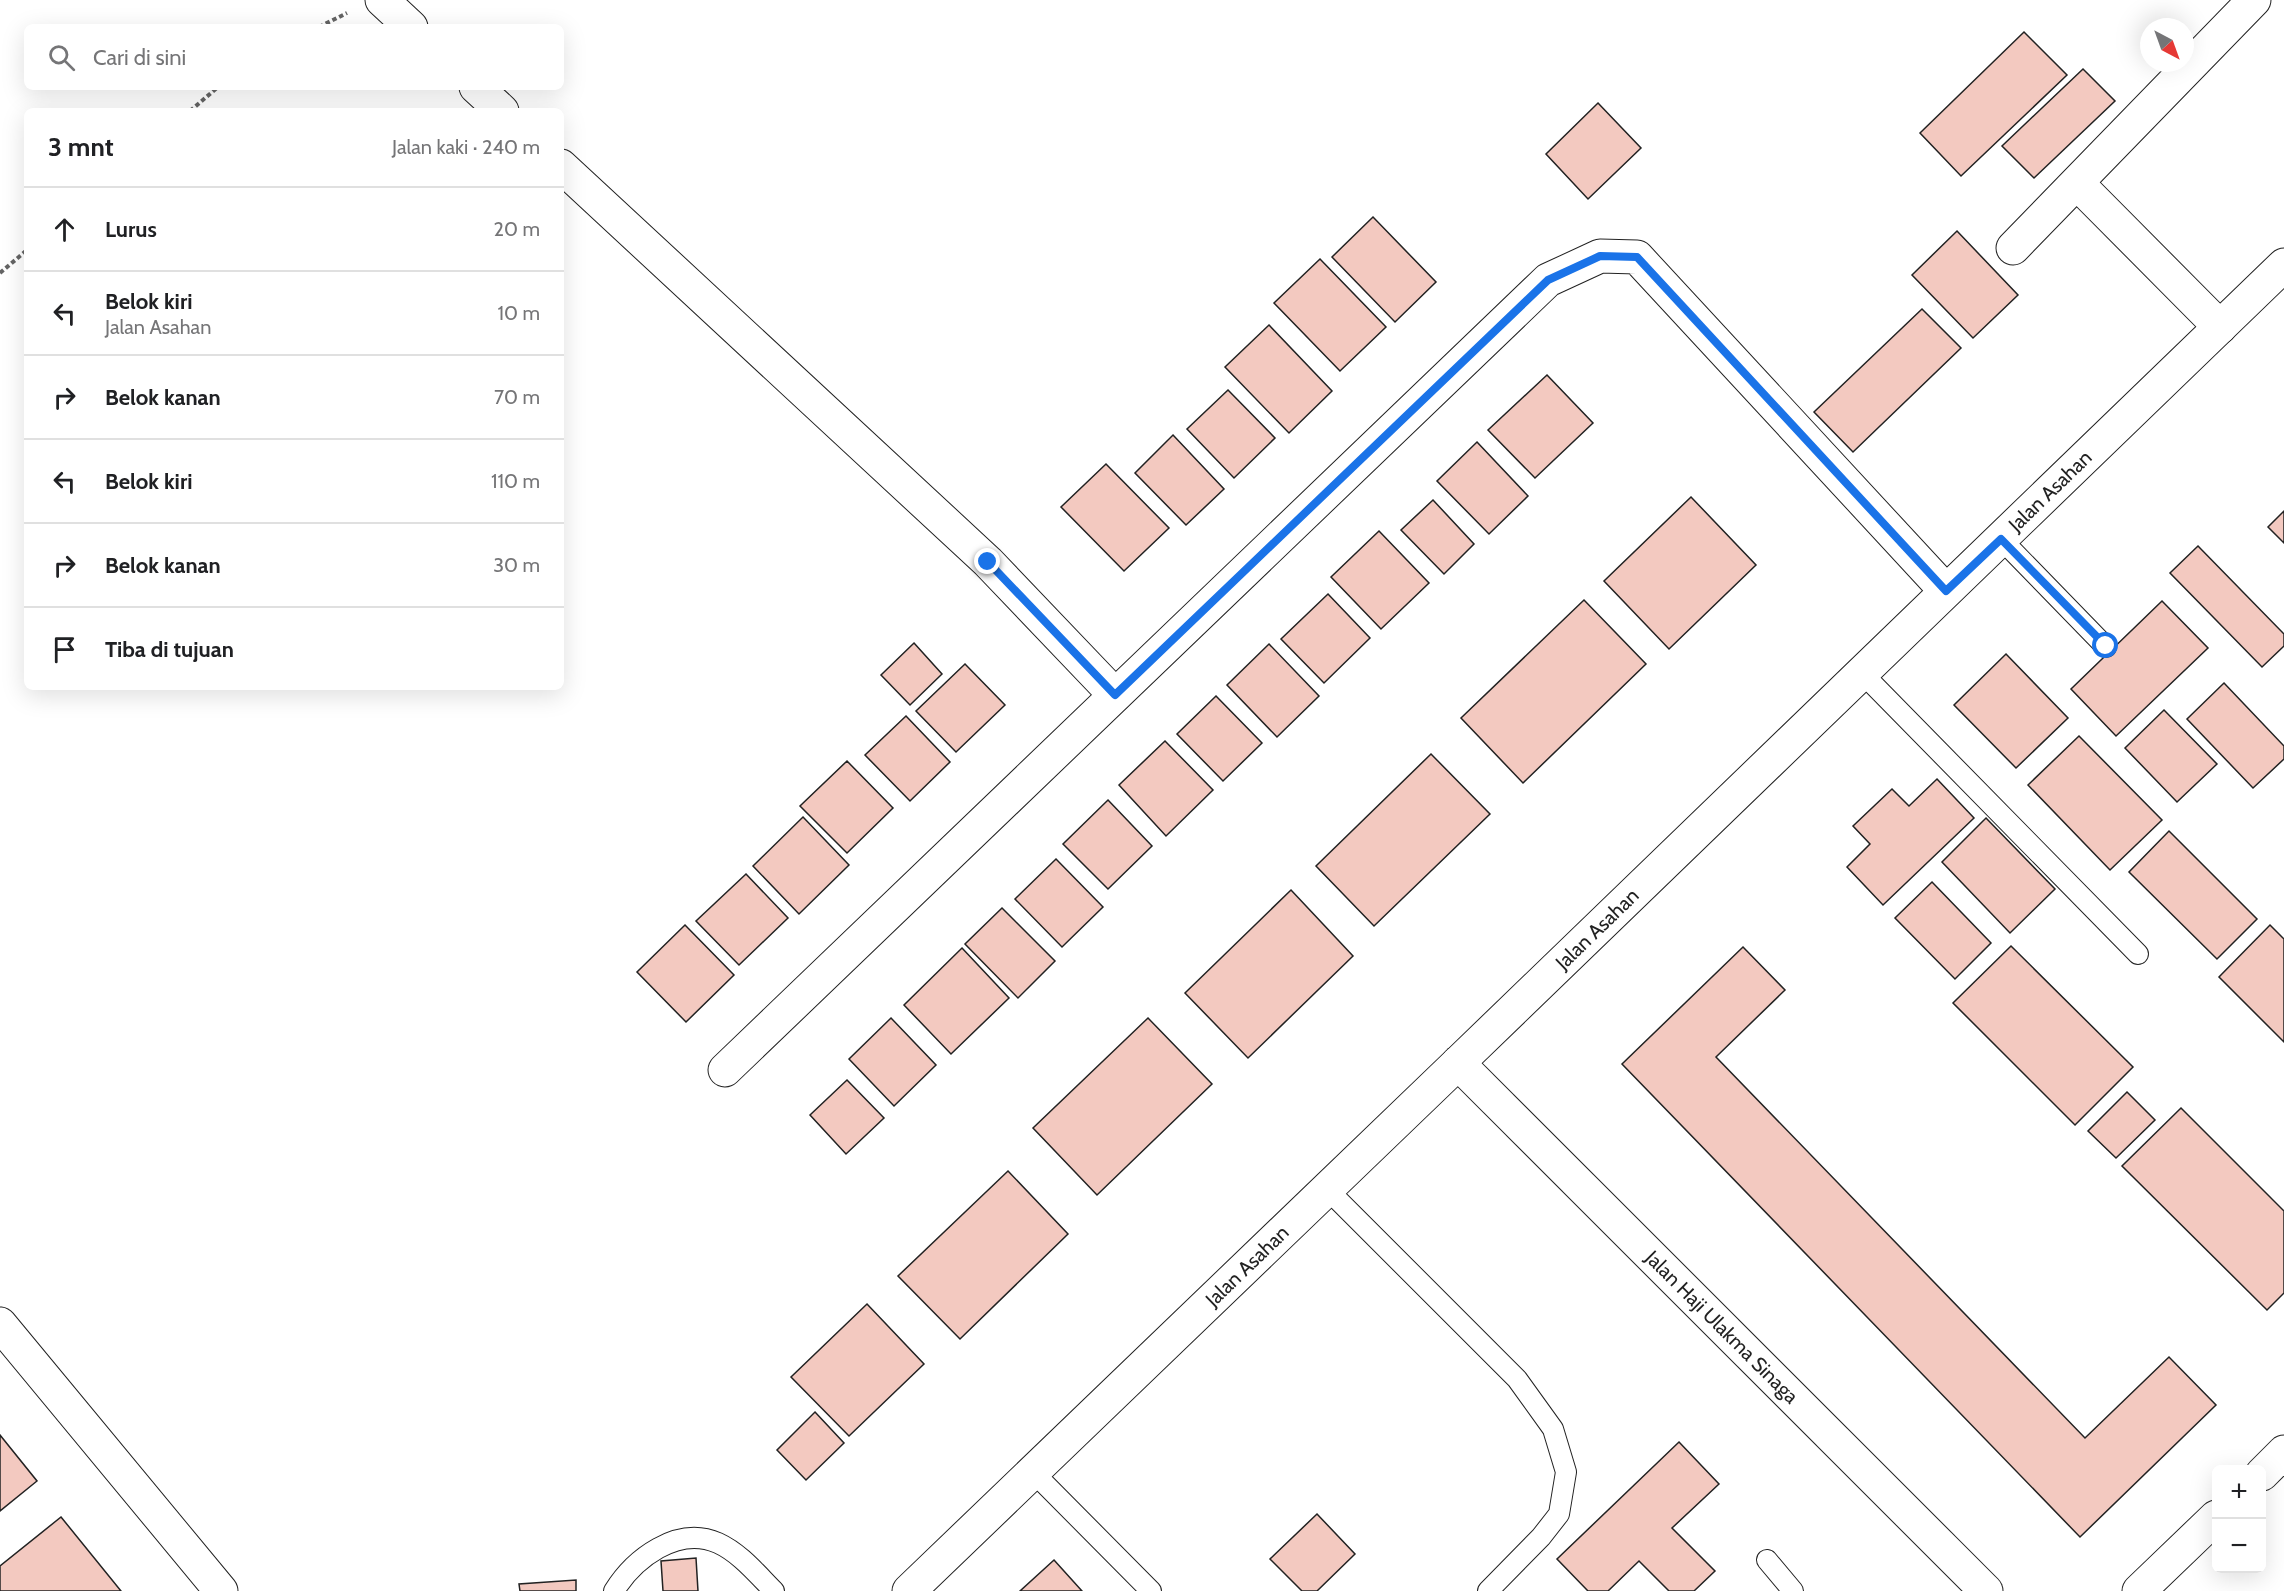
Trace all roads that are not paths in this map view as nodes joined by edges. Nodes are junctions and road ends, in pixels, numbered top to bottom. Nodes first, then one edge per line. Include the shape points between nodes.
1 (382, 0) edge
2 (2254, 0) edge
3 (408, 24) edge
4 (479, 90) edge
5 (499, 108) edge
6 (564, 169) edge
7 (2077, 183) junction
8 (2013, 248) dead end
9 (2284, 265) edge
10 (2220, 327) junction
11 (2001, 539) junction
12 (1946, 591) junction
13 (2106, 646) dead end
14 (1862, 673) junction
15 (1115, 695) junction
16 (2138, 954) dead end
17 (1458, 1064) junction
18 (725, 1070) dead end
19 (1327, 1189) junction
20 (0, 1324) edge
21 (2284, 1452) edge
22 (2266, 1469) edge
23 (1032, 1472) junction
24 (2215, 1519) edge
25 (1767, 1560) dead end
26 (221, 1591) edge
27 (614, 1591) edge
28 (774, 1591) edge
29 (909, 1591) edge
30 (1151, 1591) edge
31 (1488, 1591) edge
32 (1793, 1591) edge
33 (1986, 1591) edge
34 (2139, 1591) edge

1 - 3 street
2 - 7 street
4 - 5 street
6 - 15 street via 988,562
7 - 8 street
7 - 10 street
9 - 10 street, Jalan Asahan
10 - 11 street, Jalan Asahan
11 - 12 street, Jalan Asahan
11 - 13 lane
12 - 14 street, Jalan Asahan
12 - 15 street via 1637,257 1600,256 1548,280
14 - 16 lane
14 - 17 street, Jalan Asahan
15 - 18 street
17 - 19 street, Jalan Asahan
17 - 33 street, Jalan Haji Ulakma Sinaga
19 - 23 street, Jalan Asahan
19 - 31 lane via 1517,1379 1553,1429 1566,1472 1559,1514
20 - 26 street
21 - 22 street
23 - 29 street, Jalan Asahan
23 - 30 lane
24 - 34 street
25 - 32 lane
27 - 28 lane via 629,1570 664,1544 701,1539 732,1552

